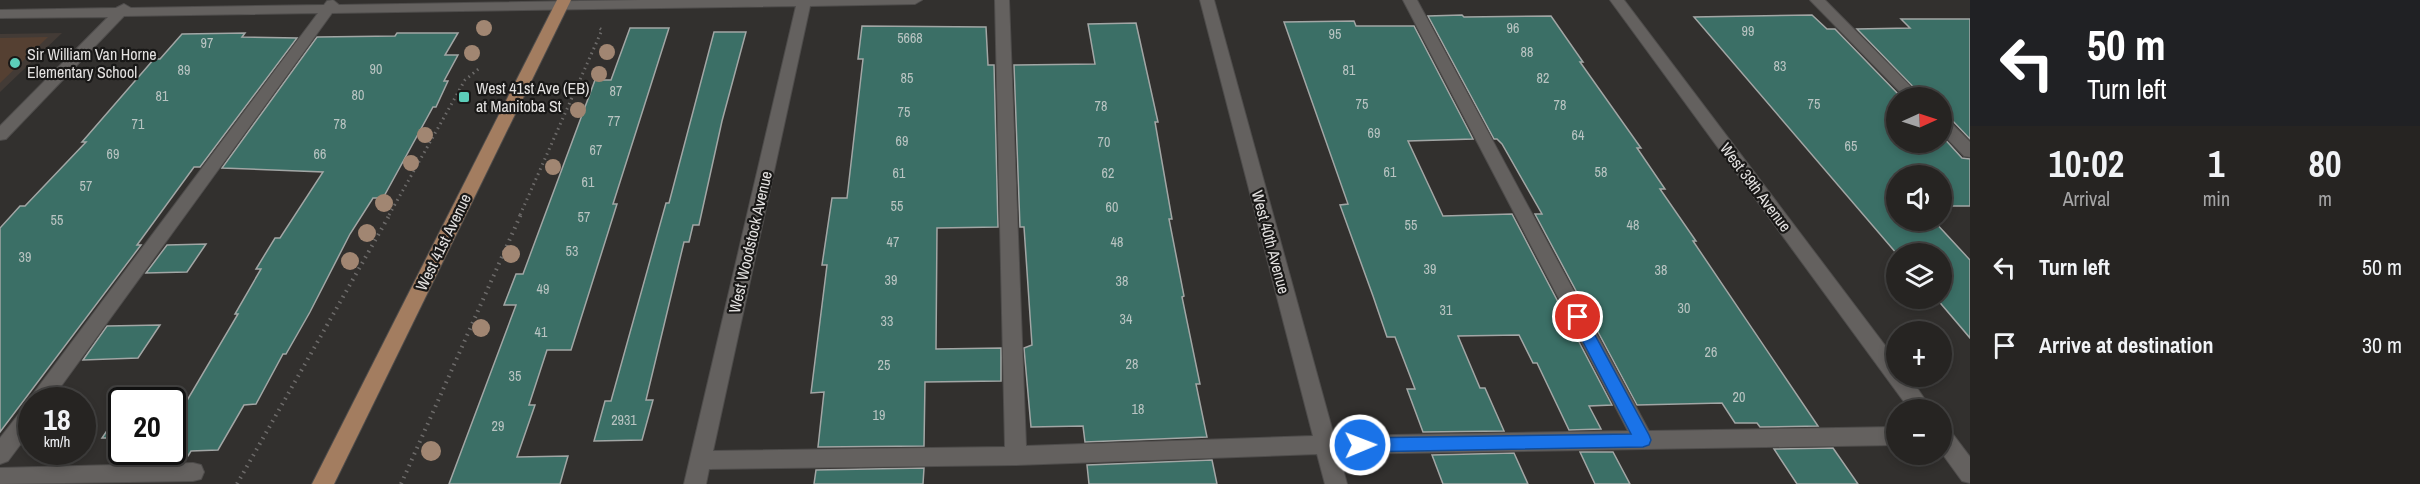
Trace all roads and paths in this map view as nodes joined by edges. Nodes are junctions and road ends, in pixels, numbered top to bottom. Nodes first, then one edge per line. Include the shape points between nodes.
1 (131, 0) edge
2 (804, 0) edge
3 (915, 0) edge
4 (1002, 0) edge
5 (1207, 0) edge
6 (1410, 0) edge
7 (1617, 0) edge
8 (1817, 0) edge
9 (563, 2) edge
10 (331, 5) edge
11 (120, 12) junction
12 (0, 14) edge
13 (596, 27) dead end
14 (481, 67) dead end
15 (1904, 87) edge
16 (1952, 134) edge
17 (0, 135) edge
18 (1970, 152) edge
19 (1886, 361) edge
20 (50, 387) edge
21 (18, 431) edge
22 (1886, 436) edge
23 (1643, 440) junction
24 (1325, 445) junction
25 (1952, 450) edge
26 (0, 455) edge
27 (1016, 456) junction
28 (700, 460) junction
29 (193, 472) dead end
30 (1970, 474) edge
31 (0, 477) edge
32 (237, 484) edge
33 (322, 484) edge
34 (401, 484) edge
35 (695, 484) edge
36 (1336, 484) edge

1 - 11 street
2 - 3 street
2 - 9 street
2 - 28 street, West Woodstock Avenue
4 - 27 street
5 - 24 street, West 40th Avenue
6 - 23 street
7 - 19 street, West 39th Avenue
8 - 15 street
9 - 10 street
9 - 33 main road, West 41st Avenue
10 - 11 street
10 - 20 street
11 - 12 street
11 - 17 street
13 - 34 path via 602,30
14 - 32 path via 465,80
16 - 18 street
21 - 26 street
22 - 23 street
23 - 24 street
24 - 27 street
24 - 36 street, West 40th Avenue
25 - 30 street
27 - 28 street
28 - 35 street, West Woodstock Avenue
29 - 31 street

